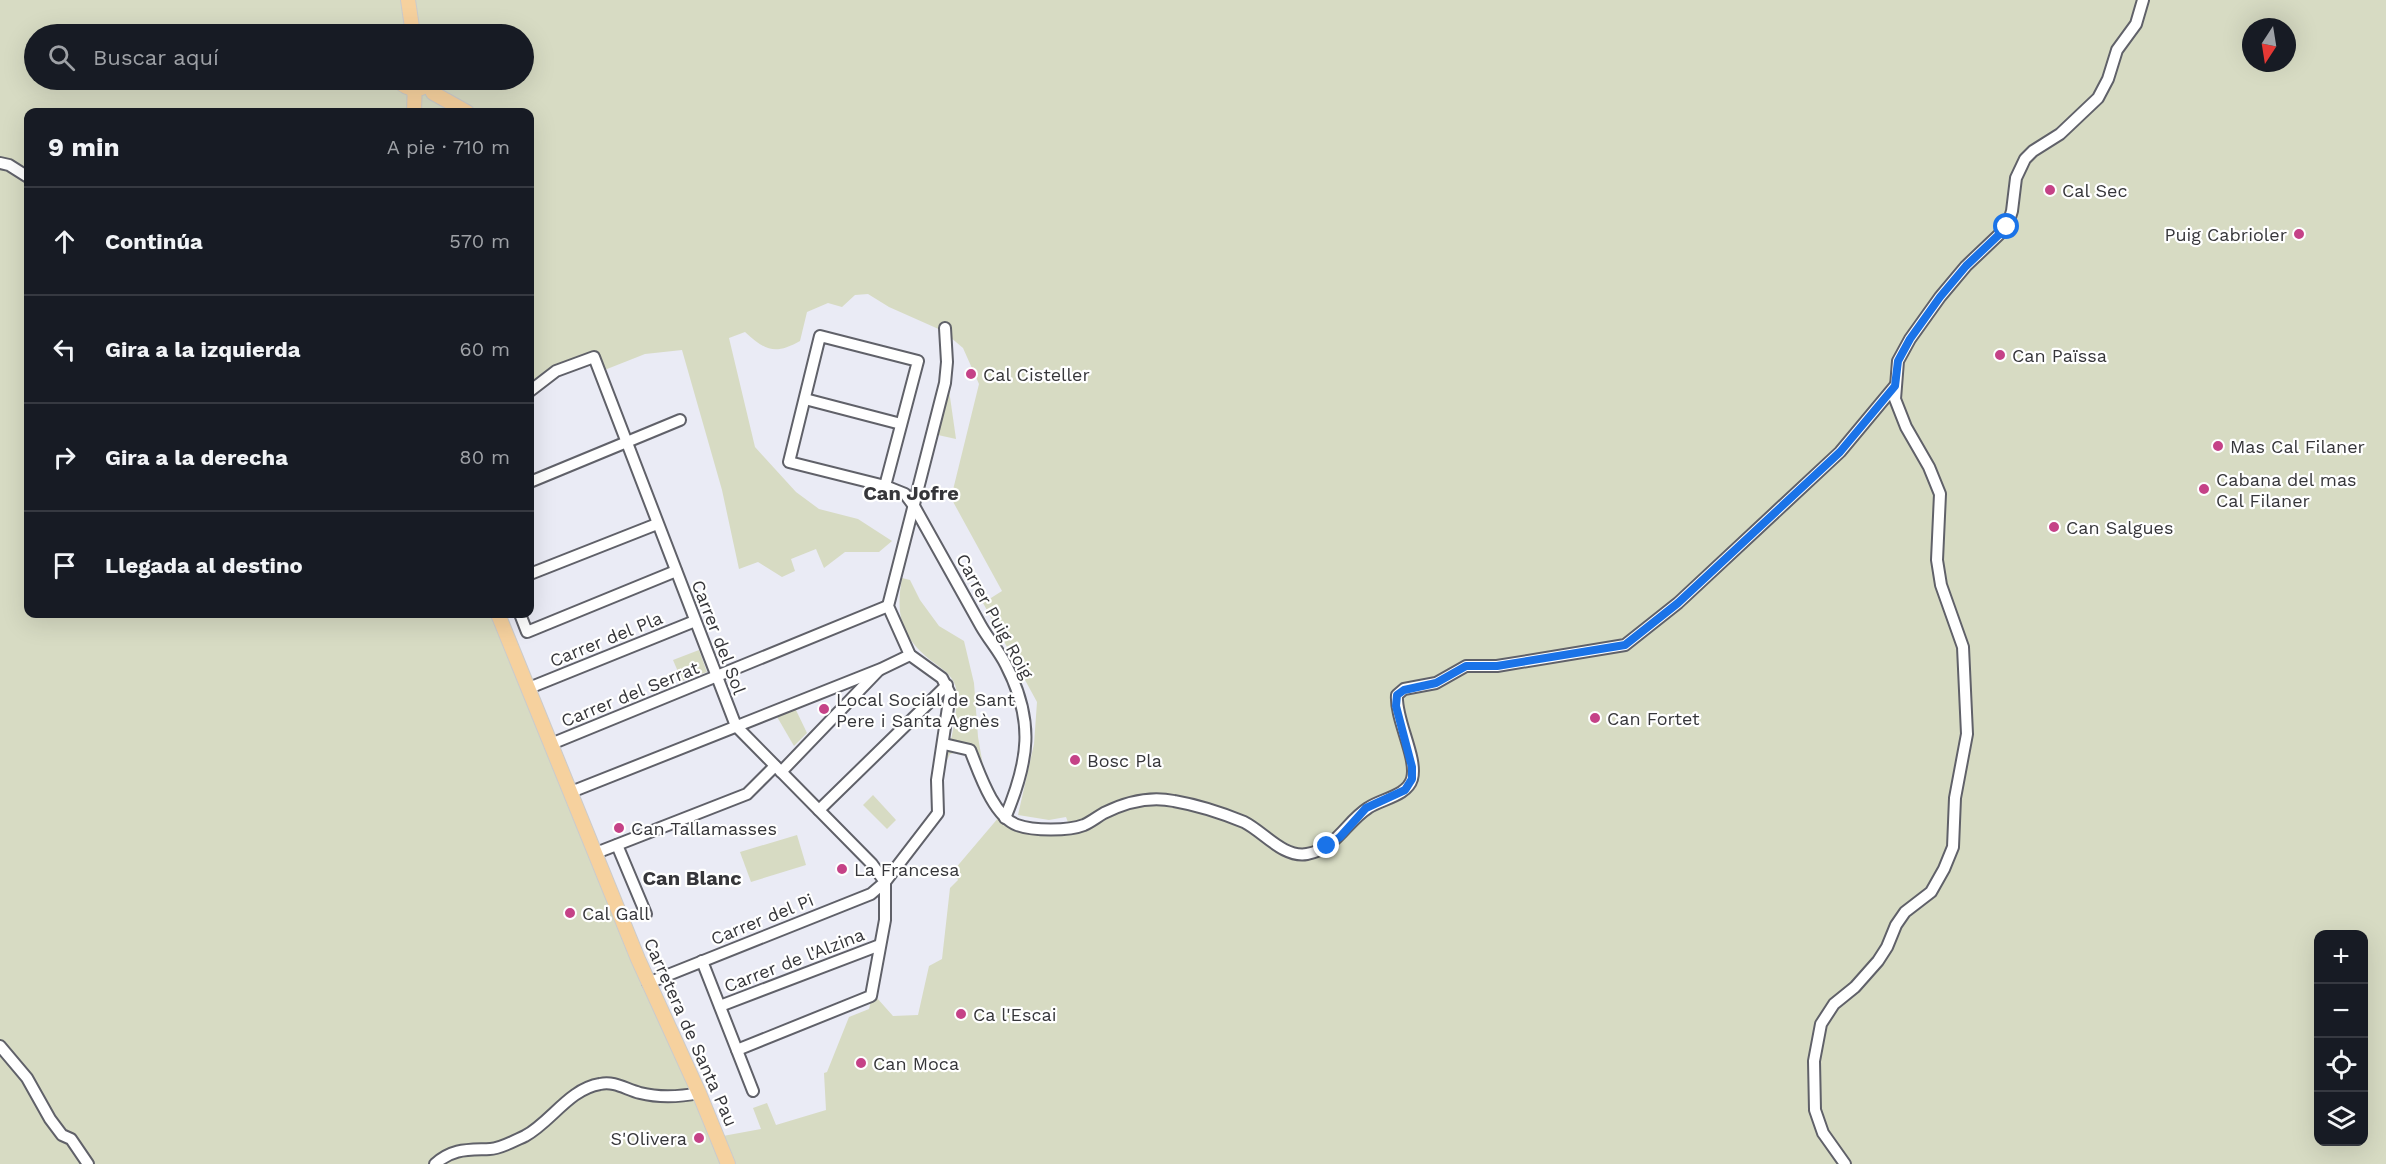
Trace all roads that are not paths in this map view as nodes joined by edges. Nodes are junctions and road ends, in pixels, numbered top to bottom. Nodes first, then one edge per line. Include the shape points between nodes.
1 (2143, 0) edge
2 (409, 6) edge
3 (408, 24) edge
4 (412, 24) edge
5 (408, 90) edge
6 (427, 90) edge
7 (432, 90) edge
8 (414, 108) edge
9 (417, 108) edge
10 (460, 108) edge
11 (0, 163) edge
12 (24, 174) edge
13 (945, 328) dead end
14 (1895, 386) junction
15 (534, 388) edge
16 (805, 399) junction
17 (680, 420) dead end
18 (901, 424) junction
19 (626, 442) junction
20 (534, 480) edge
21 (885, 486) junction
22 (914, 506) junction
23 (657, 524) junction
24 (676, 571) junction
25 (534, 572) edge
26 (888, 606) junction
27 (500, 618) edge
28 (522, 618) edge
29 (695, 621) junction
30 (910, 655) junction
31 (880, 669) junction
32 (717, 677) junction
33 (947, 686) junction
34 (529, 688) junction
35 (736, 726) junction
36 (551, 744) junction
37 (944, 744) junction
38 (778, 769) junction
39 (571, 792) junction
40 (819, 810) junction
41 (1005, 818) junction
42 (617, 845) junction
43 (596, 853) junction
44 (885, 882) junction
45 (646, 914) dead end
46 (880, 945) junction
47 (702, 961) junction
48 (648, 983) junction
49 (720, 1006) junction
50 (0, 1046) edge
51 (737, 1050) junction
52 (753, 1090) dead end
53 (699, 1093) junction
54 (88, 1164) edge
55 (435, 1164) edge
56 (728, 1164) edge
57 (1845, 1164) edge

1 - 14 street via 2136,24 2117,50 2098,99 2025,159 2016,178 2007,227 1966,266 1910,339 1898,361
2 - 3 main road
2 - 4 main road
5 - 8 main road
6 - 9 main road
7 - 10 main road
11 - 12 street
13 - 22 street via 945,383
14 - 41 street via 1840,452 1678,603 1625,645 1497,666 1466,666 1436,683 1397,695 1412,779 1405,790 1366,808 1340,837 1323,849 1305,855 1284,850 1245,823 1174,801 1126,803 1083,825 1047,830 1015,825
14 - 57 street via 1900,415 1940,494 1938,571 1963,647 1966,734 1955,798 1953,847 1944,869 1931,892 1905,912 1878,961 1834,1004 1821,1024 1814,1061 1815,1110 1823,1133
15 - 19 street, Carrer del Sol via 556,371 594,357
16 - 18 street
16 - 18 street via 820,336 918,361
16 - 21 street, Carrer Puig Roig via 789,462
17 - 19 street
18 - 21 street
19 - 20 street
19 - 23 street, Carrer del Sol
21 - 22 street, Carrer Puig Roig via 905,494
22 - 26 street
22 - 41 street, Carrer Puig Roig via 1022,699 1027,741 1019,784
23 - 24 street, Carrer del Sol
23 - 25 street
24 - 28 street via 527,632
24 - 29 street, Carrer del Sol
26 - 30 street
26 - 32 street, Carrer del Serrat
27 - 34 main road, Carretera de Santa Pau
29 - 32 street, Carrer del Sol
29 - 34 street, Carrer del Pla
30 - 31 street
30 - 33 street
31 - 35 street
31 - 38 street
32 - 35 street, Carrer del Sol
32 - 36 street, Carrer del Serrat
33 - 37 street, Carrer del Pi via 950,705
33 - 40 street
34 - 36 main road, Carretera de Santa Pau
35 - 38 street, Carrer del Sol
35 - 39 street
36 - 39 main road, Carretera de Santa Pau
37 - 41 street via 970,750 992,800
37 - 44 street, Carrer del Pi via 937,780 938,813
38 - 40 street, Carrer del Sol
38 - 42 street via 747,794
39 - 43 main road, Carretera de Santa Pau
40 - 44 street, Carrer del Sol
42 - 43 street
42 - 45 street
43 - 48 main road, Carretera de Santa Pau
44 - 46 street via 885,920
44 - 47 street, Carrer del Pi via 871,894
46 - 49 street, Carrer de l'Alzina
46 - 51 street via 871,996
47 - 48 street, Carrer del Pi
47 - 49 street
48 - 53 main road, Carretera de Santa Pau
49 - 51 street
50 - 54 street via 27,1078 50,1119 62,1135 72,1140
51 - 52 street
53 - 55 street via 673,1098 639,1093 614,1083 598,1084 571,1098 543,1125 524,1136 492,1149 446,1154
53 - 56 main road, Carretera de Santa Pau

